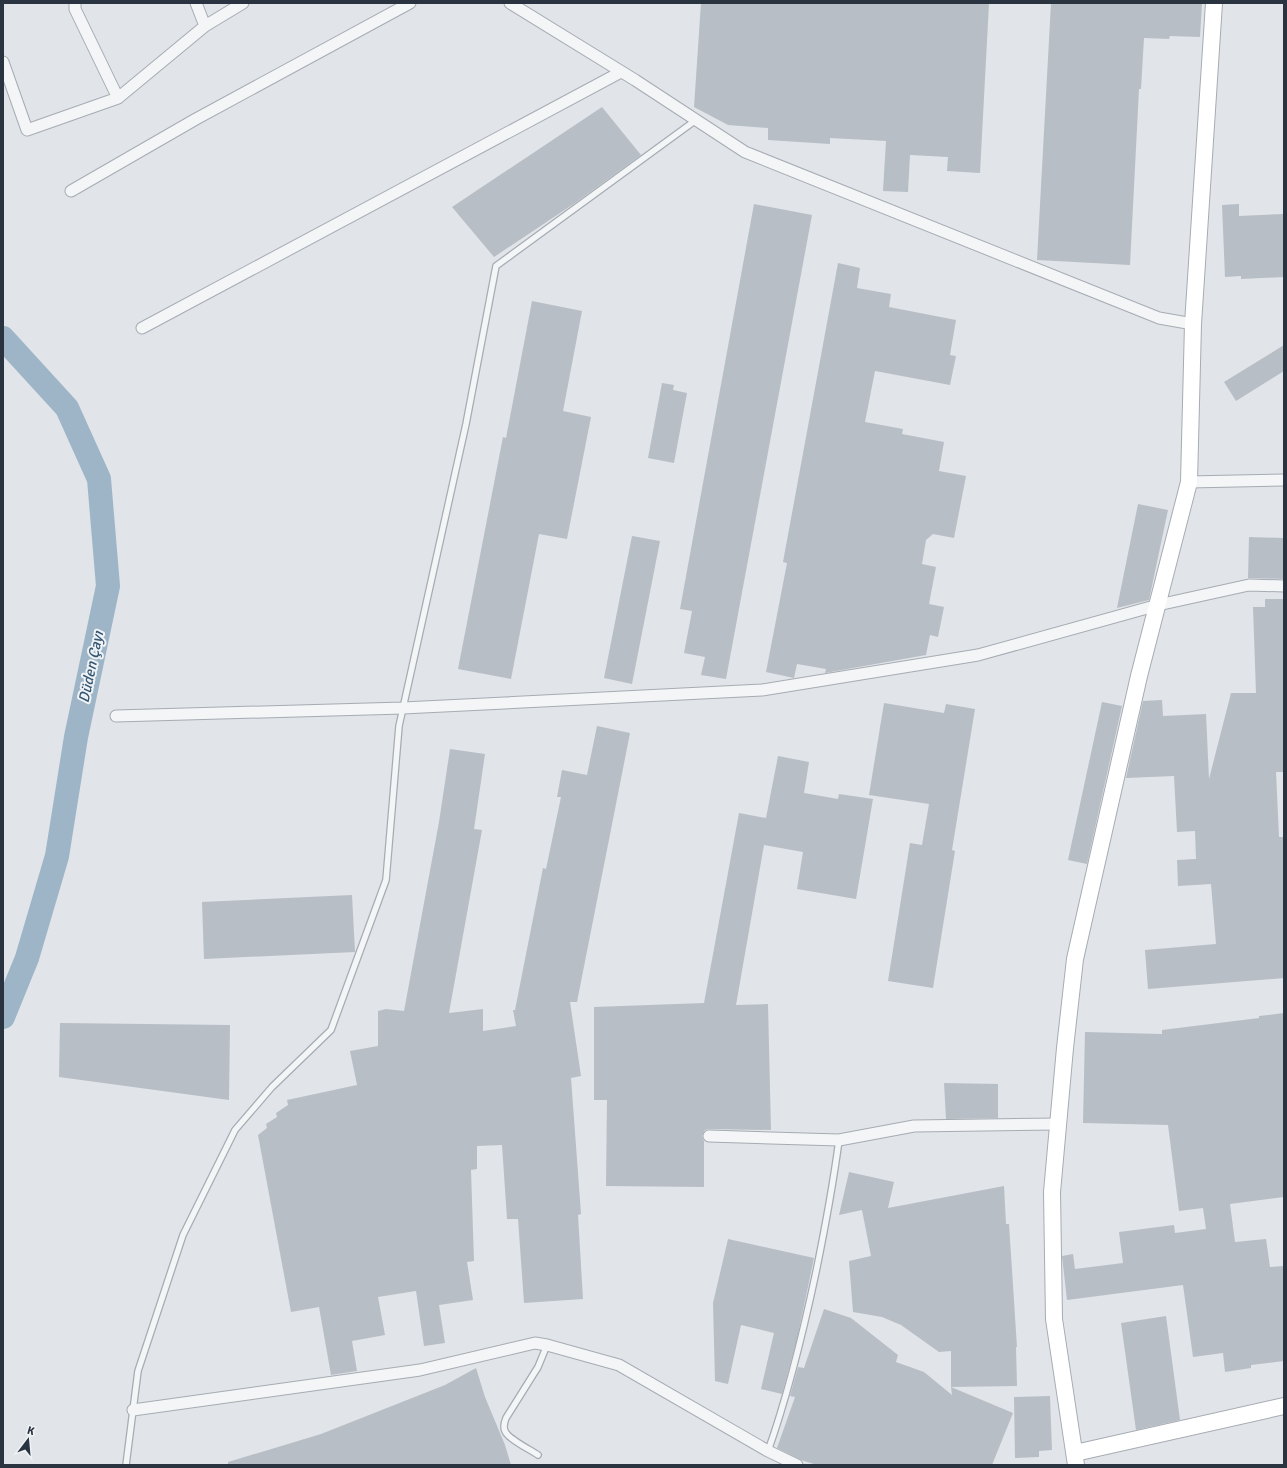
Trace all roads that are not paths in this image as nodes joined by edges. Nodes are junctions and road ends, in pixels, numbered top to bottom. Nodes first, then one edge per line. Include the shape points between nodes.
1 (75, 3) edge
2 (196, 3) edge
3 (243, 3) edge
4 (410, 3) edge
5 (510, 3) edge
6 (1214, 3) edge
7 (205, 26) junction
8 (3, 62) edge
9 (621, 72) junction
10 (118, 98) junction
11 (696, 120) junction
12 (71, 191) dead end
13 (1193, 324) junction
14 (142, 328) dead end
15 (1284, 480) edge
16 (1189, 482) junction
17 (1284, 586) edge
18 (1158, 605) junction
19 (403, 708) junction
20 (116, 716) dead end
21 (1058, 1124) junction
22 (709, 1136) dead end
23 (839, 1140) junction
24 (547, 1345) junction
25 (1284, 1406) edge
26 (133, 1410) junction
27 (768, 1451) junction
28 (538, 1455) dead end
29 (1075, 1459) edge
30 (126, 1465) edge
31 (797, 1465) edge

1 - 10 street via 75,9
2 - 7 street
3 - 7 street
4 - 12 street via 196,119
5 - 9 street
6 - 13 street
7 - 10 street
8 - 10 street via 26,130
9 - 11 street
9 - 14 street
11 - 13 street via 745,152 1159,318
11 - 19 lane via 496,266 466,424
13 - 16 street
15 - 16 street
16 - 18 street
17 - 18 street via 1249,585
18 - 19 street via 978,655 762,690
18 - 21 street via 1139,676 1075,959
19 - 20 street
19 - 26 lane via 399,726 386,880 331,1030 272,1087 235,1130 183,1235 138,1371
21 - 23 street via 914,1126
21 - 29 street via 1052,1192 1054,1319
22 - 23 street
23 - 27 lane via 834,1178 802,1337 783,1410
24 - 26 street via 535,1343 420,1370
24 - 27 street via 619,1365
24 - 28 lane via 538,1367 504,1423 507,1435
25 - 29 street
26 - 30 lane
27 - 31 street

